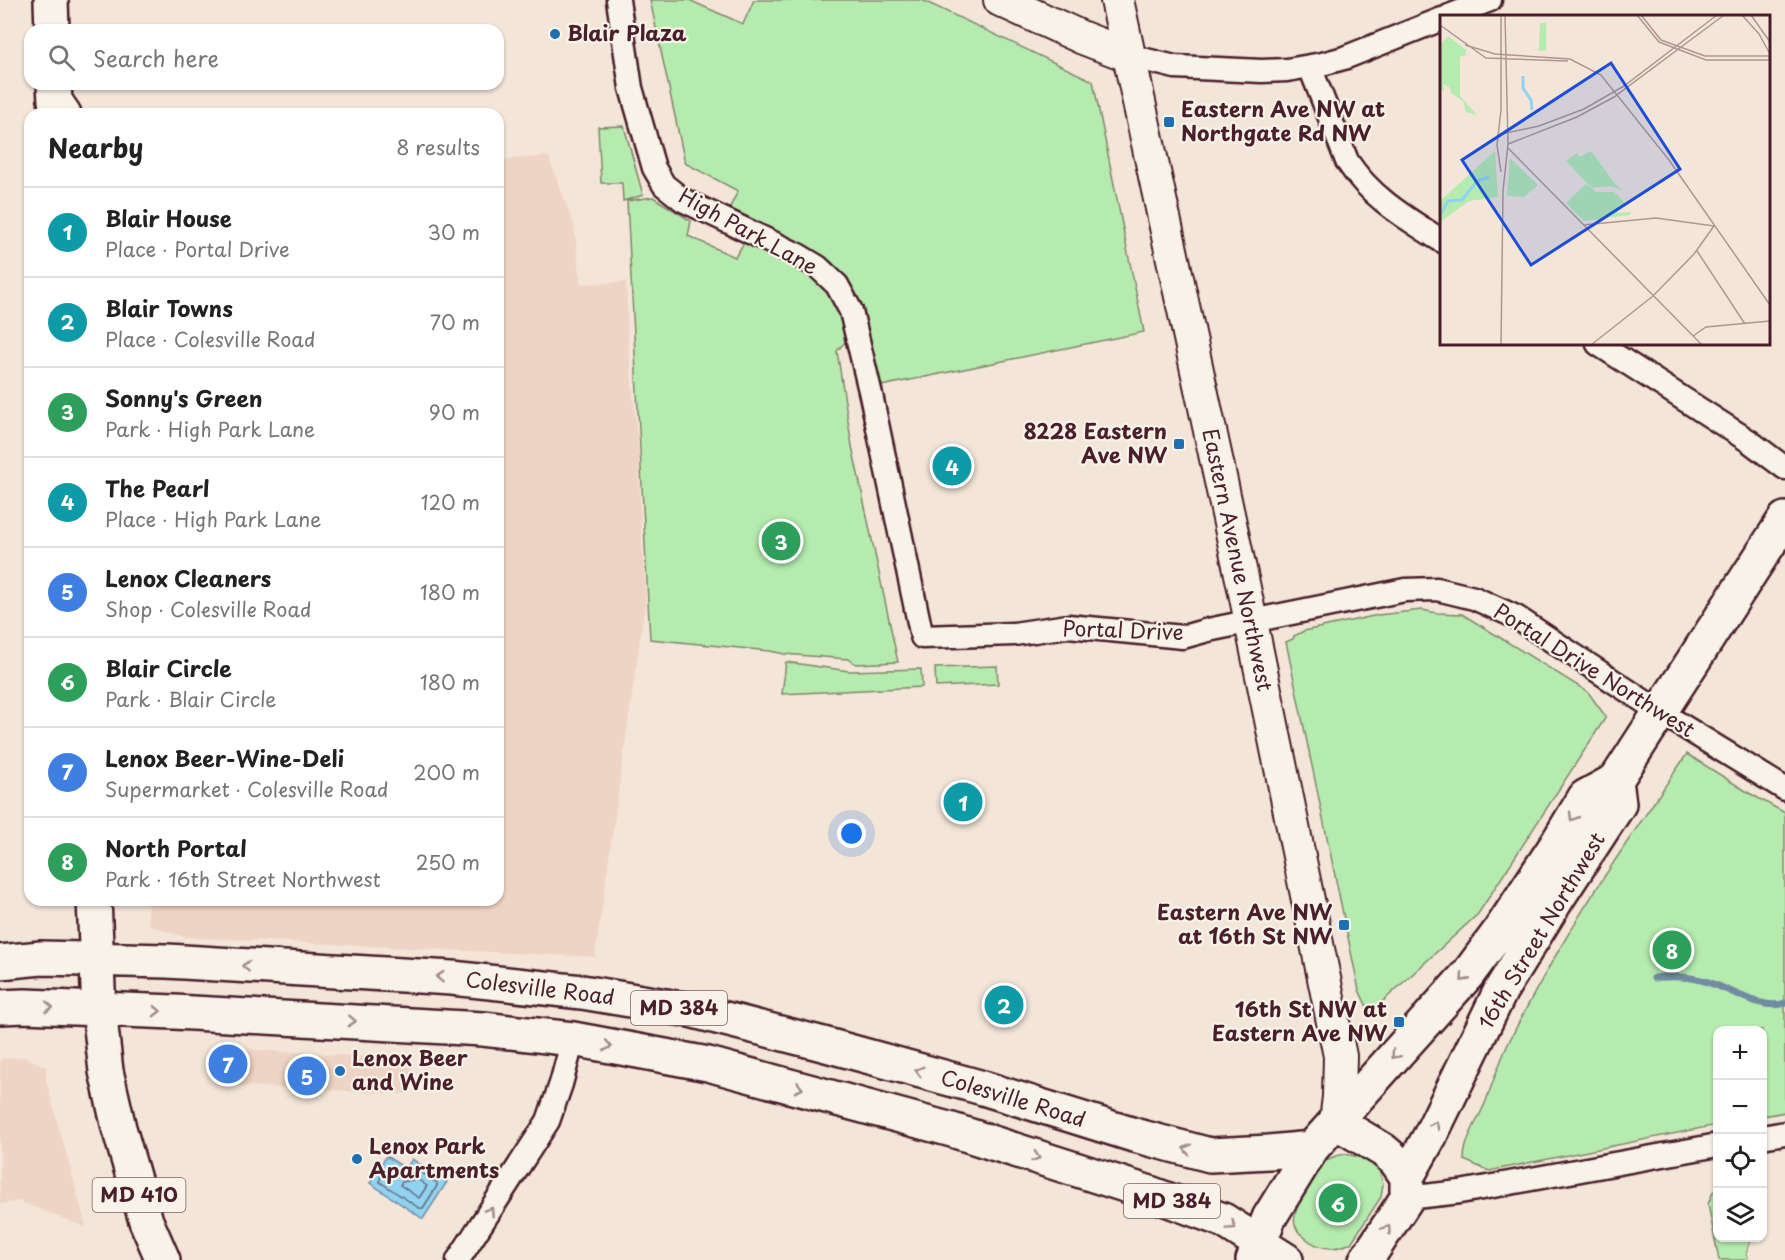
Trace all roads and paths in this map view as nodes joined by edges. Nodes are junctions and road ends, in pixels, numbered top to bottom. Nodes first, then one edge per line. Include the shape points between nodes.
1 (51, 0) edge
2 (618, 0) edge
3 (1000, 0) edge
4 (1117, 0) edge
5 (1490, 0) edge
6 (1452, 15) edge
7 (1440, 20) edge
8 (52, 24) edge
9 (1130, 56) junction
10 (1310, 67) junction
11 (1440, 240) edge
12 (1600, 345) edge
13 (1785, 468) edge
14 (1785, 519) edge
15 (1251, 622) junction
16 (921, 637) joint
17 (1660, 712) junction
18 (1616, 780) junction
19 (1785, 789) edge
20 (94, 906) edge
21 (97, 958) junction
22 (0, 962) edge
23 (0, 1007) edge
24 (99, 1010) junction
25 (573, 1040) junction
26 (1336, 1122) junction
27 (1785, 1133) edge
28 (1767, 1136) edge
29 (1713, 1146) edge
30 (1312, 1148) junction
31 (1407, 1187) junction
32 (1266, 1255) edge
33 (163, 1260) edge
34 (458, 1260) edge
35 (1366, 1260) edge

1 - 8 main road
2 - 16 street, High Park Lane via 631,88 654,168 664,185 683,200 818,267 837,285 851,311
3 - 9 street
4 - 9 street, Eastern Avenue Northwest
5 - 6 street
7 - 10 street via 1344,58
9 - 10 street via 1186,68 1262,71
9 - 15 street, Eastern Avenue Northwest
10 - 11 street via 1355,173 1384,203
12 - 13 street
14 - 17 main road, 16th Street Northwest
15 - 16 street, Portal Drive via 1183,637 1068,626 1014,634
15 - 17 street, Portal Drive Northwest via 1405,590 1437,589 1474,598 1516,617
15 - 26 street, Eastern Avenue Northwest via 1340,1056
17 - 18 main road, 16th Street Northwest
17 - 19 street, Portal Drive Northwest
18 -> 26 main road, 16th Street Northwest via 1585,797 1468,974
31 -> 18 main road, 16th Street Northwest via 1502,990 1619,804
20 - 21 main road, MD 410
21 - 22 main road, Colesville Road / MD 384
21 - 24 main road, MD 410
30 -> 21 main road, Colesville Road / MD 384 via 1210,1155 823,1044 690,1010 582,992 452,978
23 -> 24 main road, MD 384
24 -> 25 main road, MD 384 via 363,1021
24 - 33 main road, MD 410 via 106,1071 119,1128 146,1221
25 -> 32 main road, MD 384 via 708,1064 952,1130 1208,1214 1223,1220
34 -> 25 street via 548,1121
26 - 30 main road, 16th Street Northwest
26 - 31 main road via 1396,1161
27 - 28 street
29 - 31 street via 1460,1192
30 - 32 main road, 16th Street Northwest via 1269,1218
35 -> 31 main road, 16th Street Northwest

